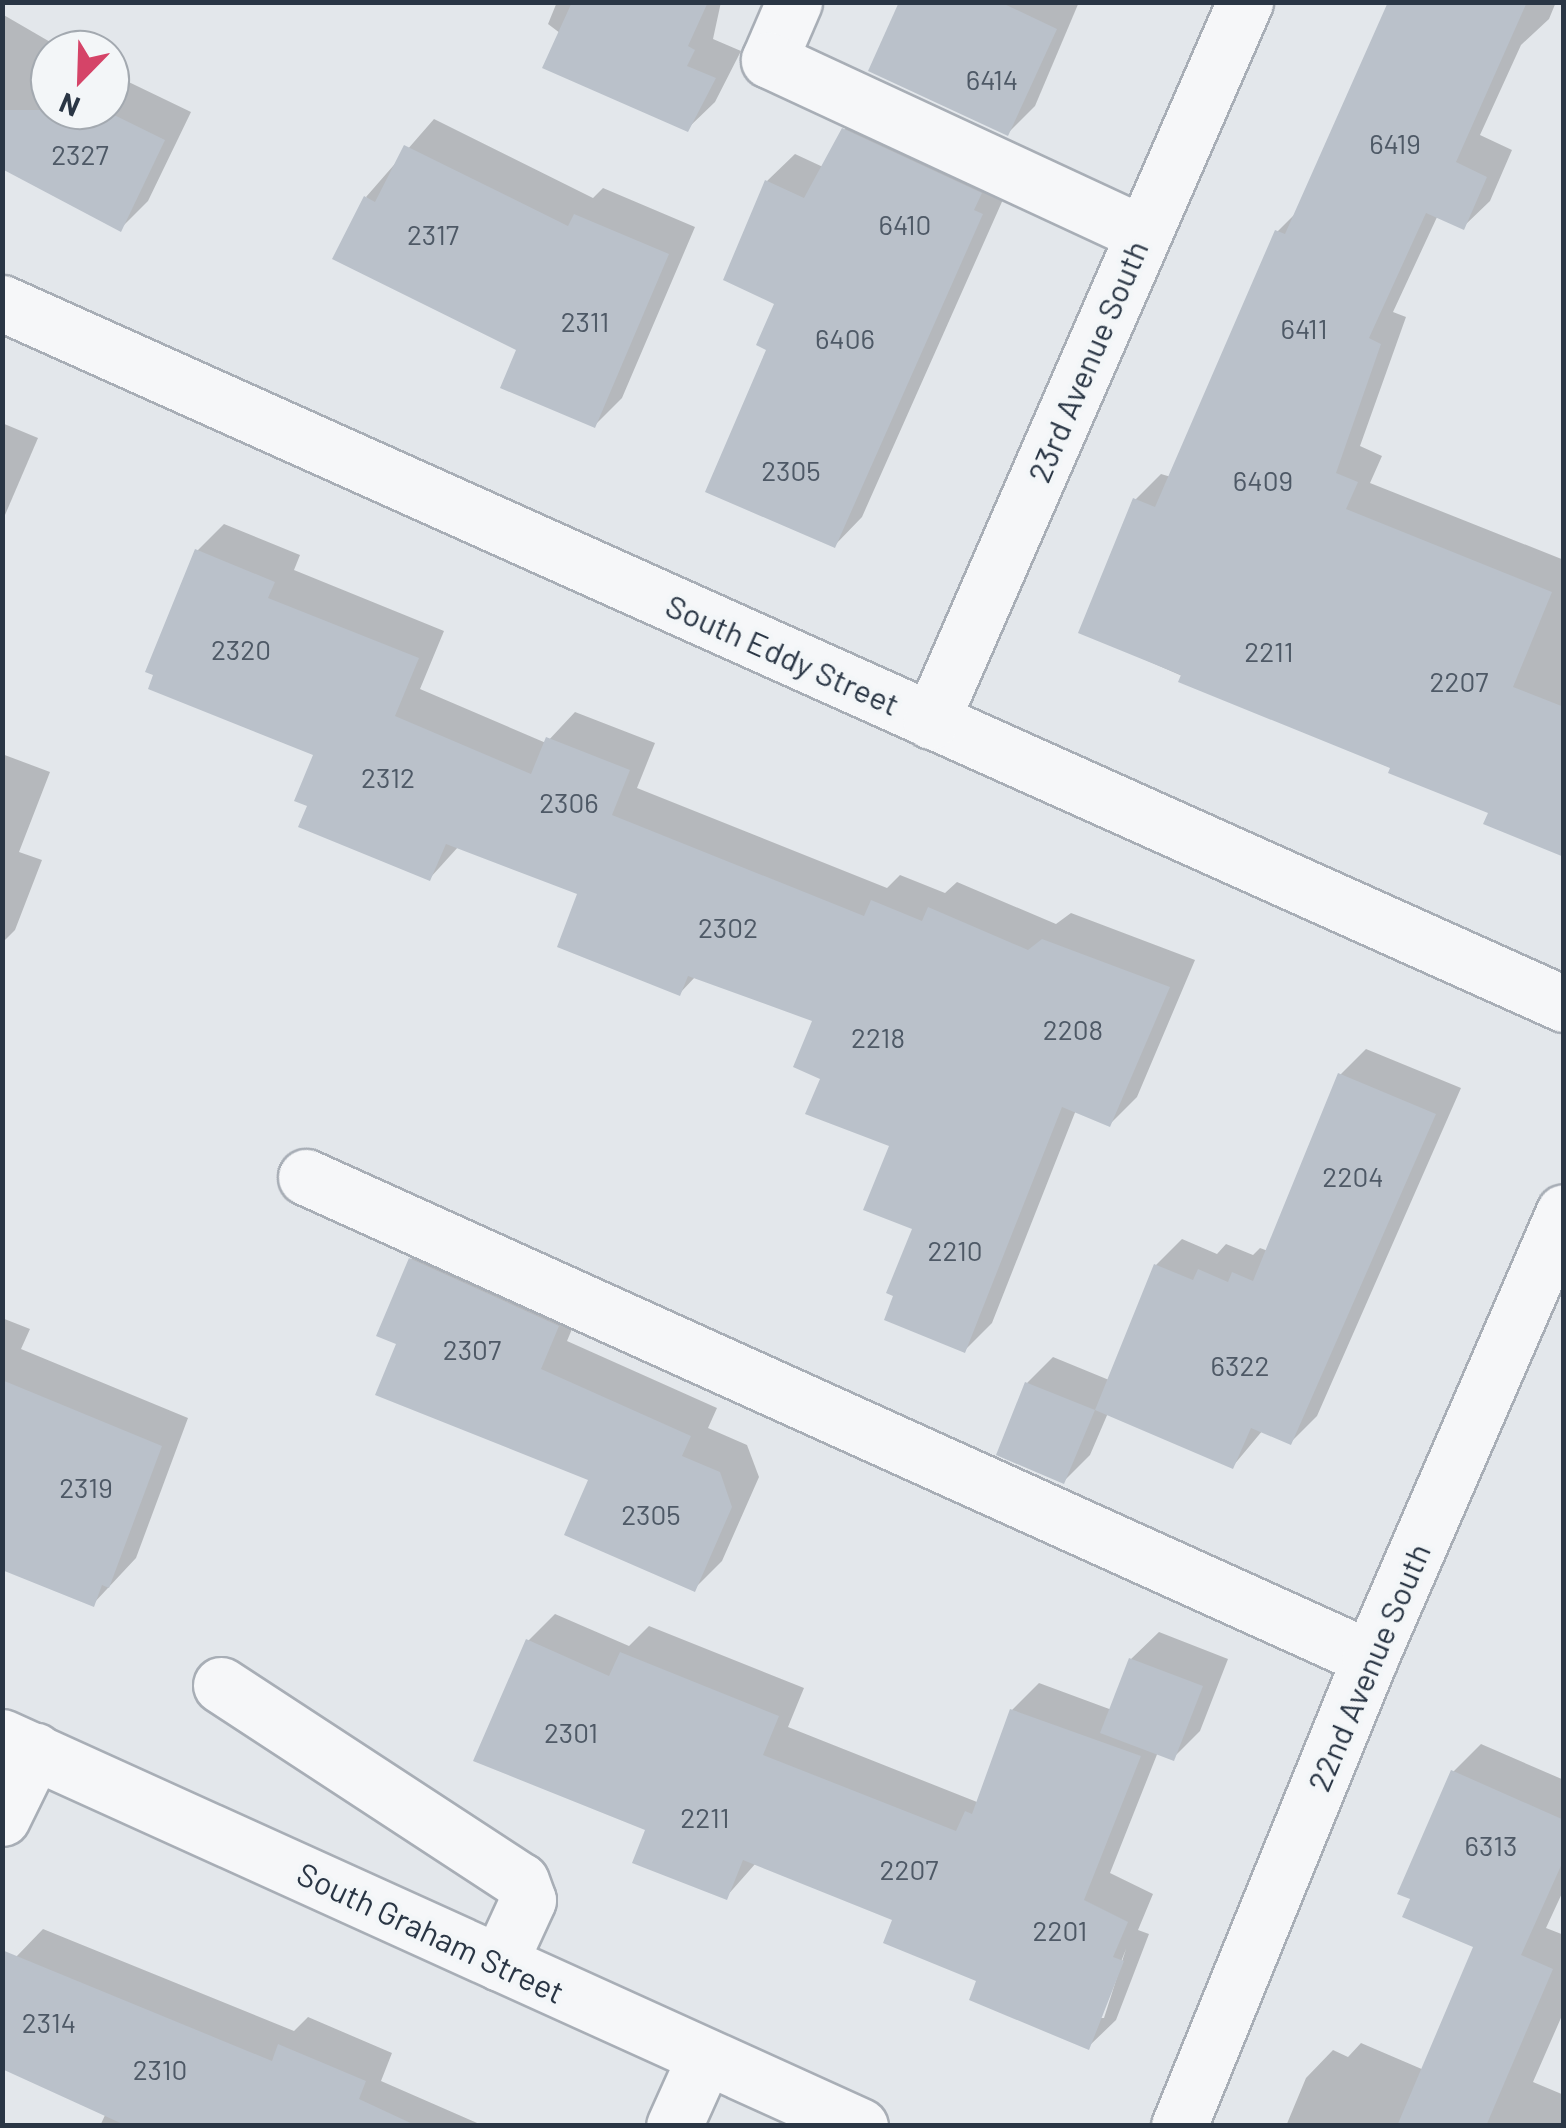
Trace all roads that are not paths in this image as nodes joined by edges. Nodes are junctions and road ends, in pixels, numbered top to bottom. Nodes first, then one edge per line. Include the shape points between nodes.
1 (794, 2) edge
2 (1245, 2) edge
3 (1142, 233) junction
4 (2, 302) edge
5 (931, 721) junction
6 (1564, 1004) edge
7 (306, 1177) dead end
8 (1564, 1212) edge
9 (1370, 1658) junction
10 (221, 1685) dead end
11 (19, 1744) edge
12 (2, 1818) edge
13 (499, 1963) junction
14 (705, 2057) junction
15 (674, 2126) edge
16 (860, 2126) edge
17 (1179, 2126) edge

1 - 3 street via 769,60
2 - 3 street, 23rd Avenue South
3 - 5 street, 23rd Avenue South
4 - 5 street, South Eddy Street
5 - 6 street, South Eddy Street
7 - 9 street
8 - 9 street, 22nd Avenue South
9 - 17 street, 22nd Avenue South
10 - 13 street via 522,1881 528,1900
11 - 12 street
11 - 13 street, South Graham Street
13 - 14 street, South Graham Street
14 - 15 street
14 - 16 street, South Graham Street

